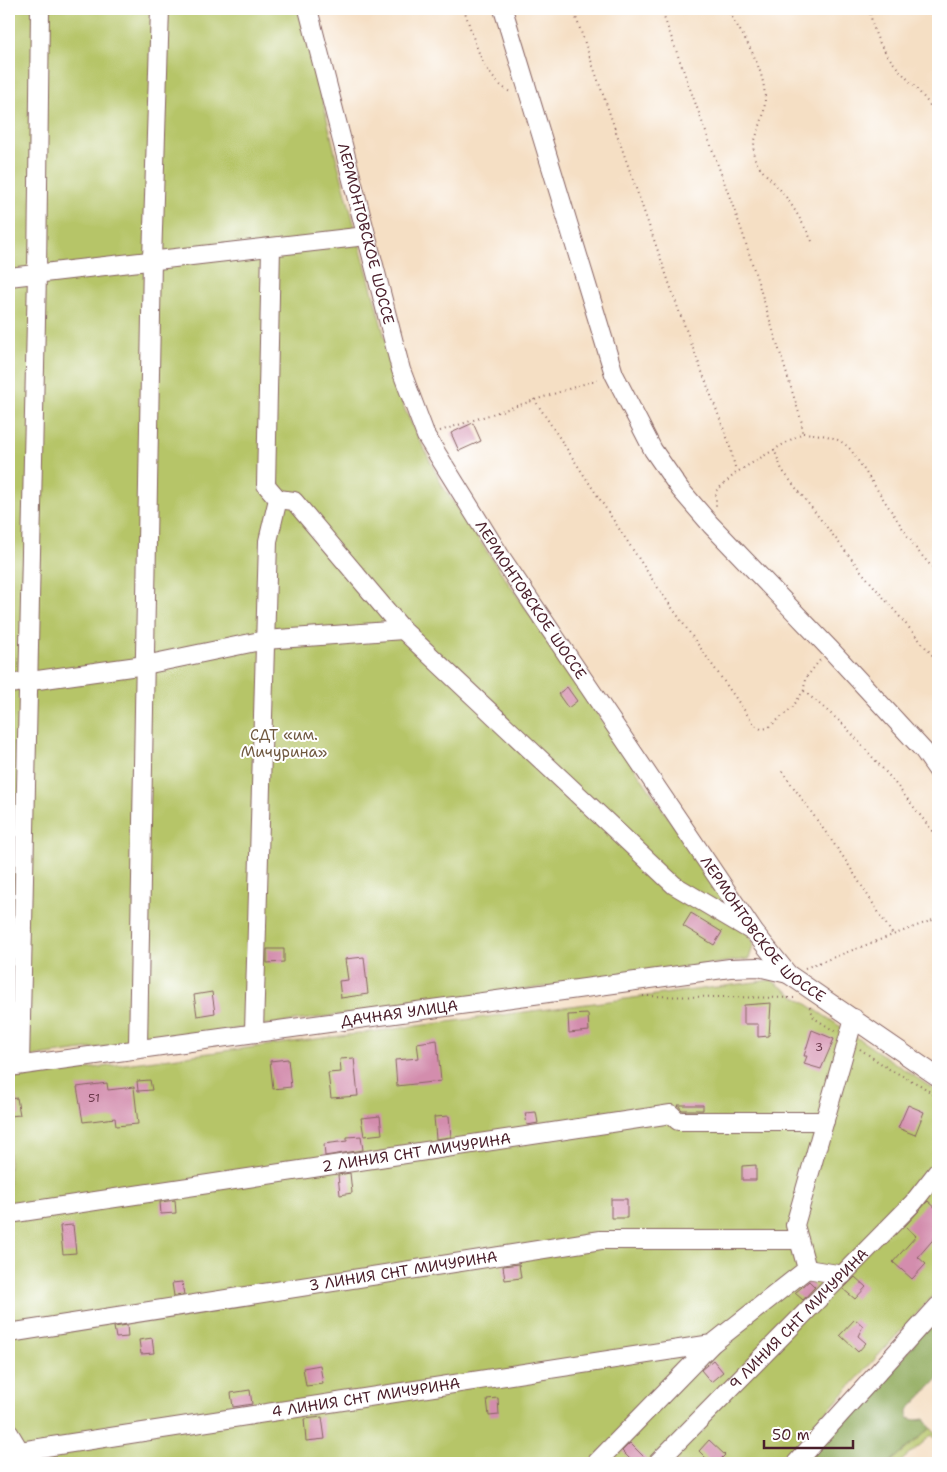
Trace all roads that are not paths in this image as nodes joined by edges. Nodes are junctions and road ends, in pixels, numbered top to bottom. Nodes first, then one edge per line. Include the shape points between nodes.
1 (40, 9) edge
2 (160, 9) edge
3 (308, 9) edge
4 (503, 9) edge
5 (366, 236) junction
6 (271, 247) junction
7 (152, 260) junction
8 (37, 273) junction
9 (9, 277) edge
10 (278, 499) junction
11 (403, 630) junction
12 (266, 640) junction
13 (145, 665) junction
14 (28, 681) junction
15 (9, 684) edge
16 (938, 771) edge
17 (755, 933) junction
18 (788, 974) junction
19 (854, 1018) junction
20 (254, 1032) junction
21 (138, 1047) junction
22 (14, 1066) edge
23 (938, 1077) edge
24 (824, 1121) junction
25 (938, 1171) edge
26 (9, 1214) edge
27 (799, 1240) junction
28 (807, 1269) junction
29 (843, 1275) junction
30 (938, 1306) edge
31 (9, 1333) edge
32 (712, 1344) junction
33 (9, 1433) edge
34 (24, 1457) edge
35 (596, 1463) edge
36 (656, 1463) edge
37 (796, 1463) edge

1 - 8 street
2 - 7 street
3 - 5 street, ЛЕРМОНТОВСКОЕ ШОССЕ
4 - 16 street via 614,374 653,450 680,489 924,751
5 - 6 street
5 - 17 street, ЛЕРМОНТОВСКОЕ ШОССЕ via 401,370 426,436 501,557
6 - 7 street
6 - 10 street via 266,485
7 - 8 street
7 - 13 street
8 - 9 street
8 - 14 street
10 - 11 street via 294,501
10 - 12 street via 268,541
11 - 12 street
11 - 17 street via 674,885
12 - 13 street
12 - 20 street
13 - 14 street
13 - 21 street
14 - 15 street
14 - 22 street
17 - 18 street, ЛЕРМОНТОВСКОЕ ШОССЕ
18 - 19 street, ЛЕРМОНТОВСКОЕ ШОССЕ
18 - 20 street, ДАЧНАЯ УЛИЦА via 758,967 730,968
19 - 23 street, ЛЕРМОНТОВСКОЕ ШОССЕ
19 - 24 street
20 - 21 street, ДАЧНАЯ УЛИЦА
21 - 22 street, ДАЧНАЯ УЛИЦА
24 - 26 street, 2 ЛИНИЯ СНТ МИЧУРИНА via 678,1121 671,1114
24 - 27 street via 795,1225
25 - 29 street, 9 ЛИНИЯ СНТ МИЧУРИНА via 913,1203
27 - 28 street
27 - 31 street, 3 ЛИНИЯ СНТ МИЧУРИНА via 601,1240
28 - 29 street
28 - 32 street
29 - 36 street, 9 ЛИНИЯ СНТ МИЧУРИНА
30 - 37 street
32 - 34 street, 4 ЛИНИЯ СНТ МИЧУРИНА
32 - 35 street
33 - 34 street

